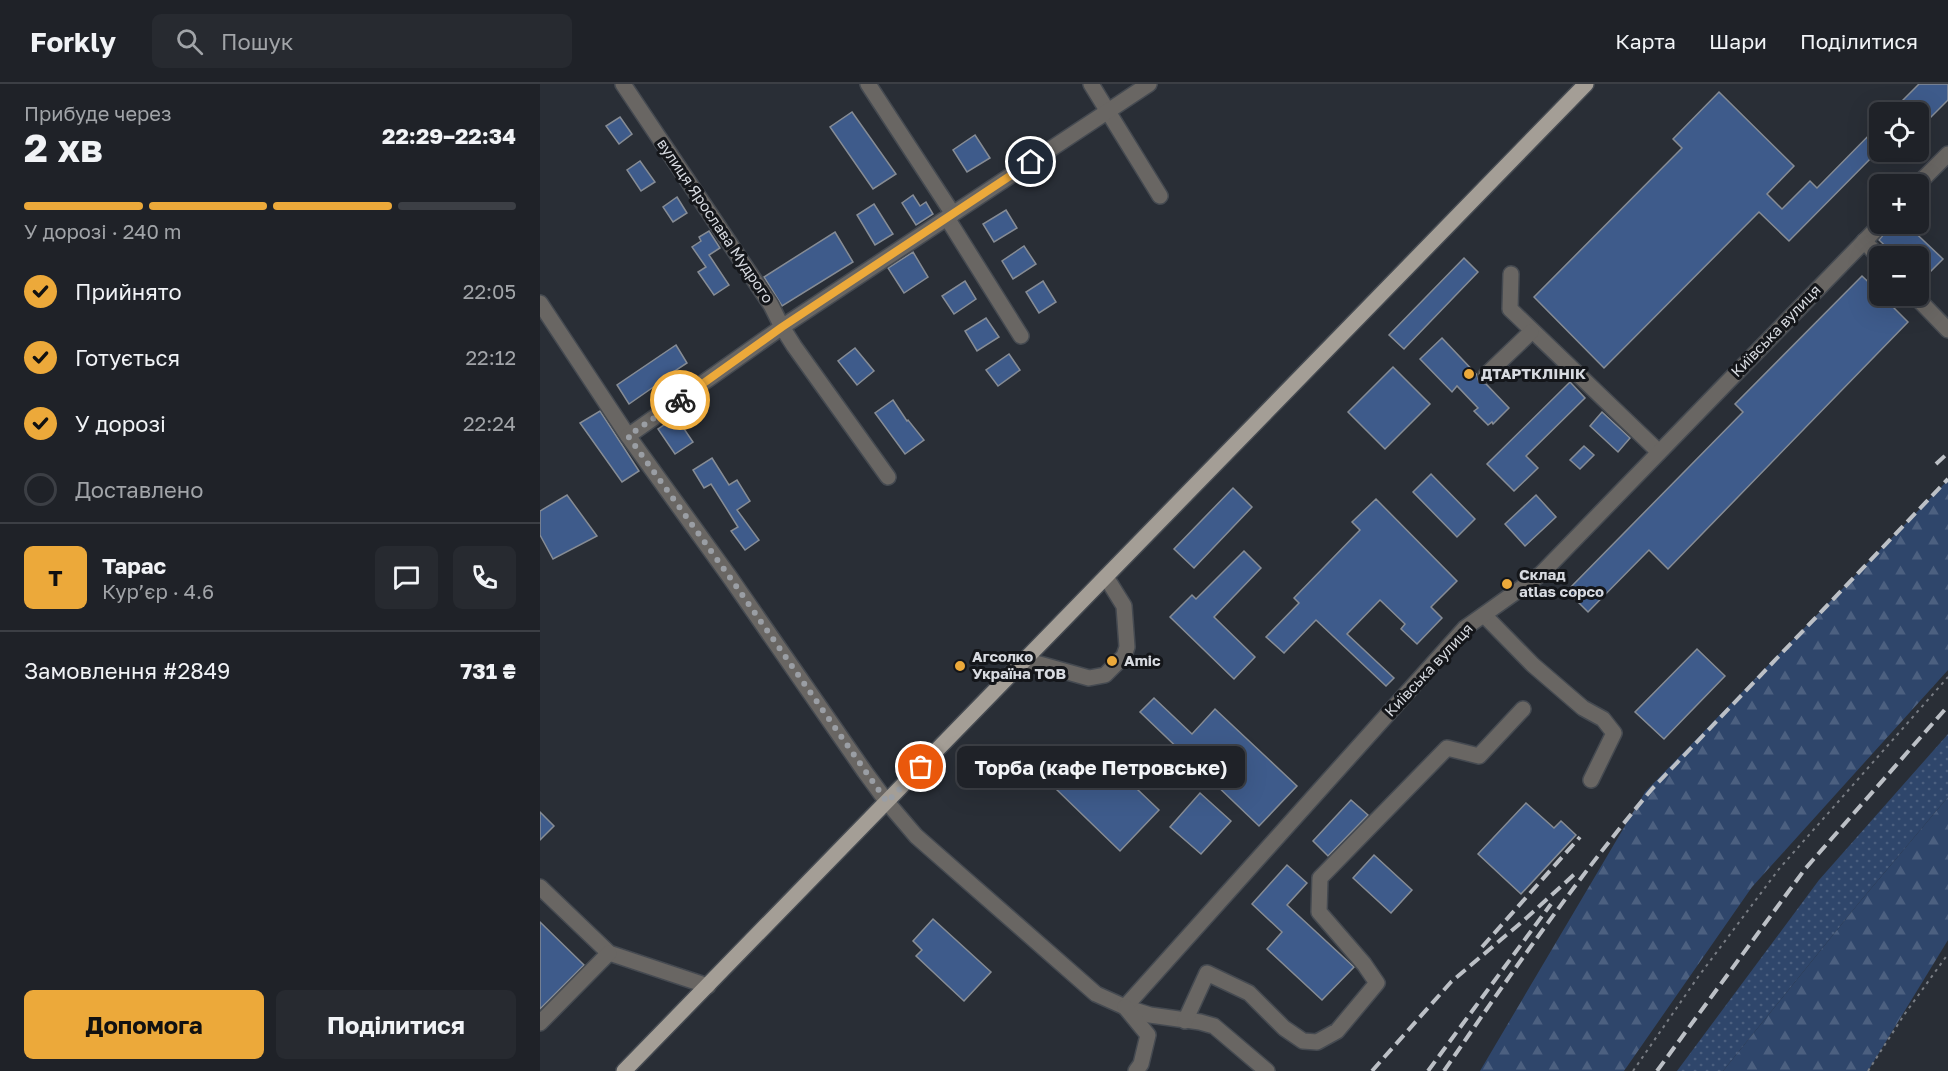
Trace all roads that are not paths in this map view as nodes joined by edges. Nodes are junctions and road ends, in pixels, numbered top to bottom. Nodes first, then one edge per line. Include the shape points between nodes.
1 (623, 84) edge
2 (868, 84) edge
3 (1091, 84) edge
4 (1149, 84) edge
5 (1586, 84) edge
6 (1108, 111) junction
7 (1948, 154) edge
8 (1928, 174) edge
9 (1160, 196) dead end
10 (950, 216) junction
11 (1871, 234) edge
12 (1864, 241) junction
13 (1869, 246) edge
14 (1511, 274) dead end
15 (540, 303) edge
16 (1925, 306) edge
17 (782, 327) junction
18 (1948, 330) edge
19 (1531, 332) junction
20 (1022, 336) dead end
21 (1486, 375) dead end
22 (628, 436) junction
23 (1659, 452) junction
24 (888, 477) dead end
25 (1106, 577) junction
26 (1484, 615) junction
27 (1026, 660) junction
28 (1522, 709) dead end
29 (1591, 780) dead end
30 (887, 802) junction
31 (540, 887) edge
32 (609, 953) junction
33 (708, 986) junction
34 (1125, 1007) junction
35 (1185, 1021) junction
36 (540, 1023) edge
37 (624, 1071) edge
38 (1136, 1071) edge
39 (1267, 1071) edge

1 - 17 street, вулиця Ярослава Мудрого
2 - 10 street
3 - 6 street
4 - 6 street
5 - 25 main road
6 - 9 street
6 - 10 street
7 - 8 street
10 - 17 street
10 - 20 street
11 - 12 street, Київська вулиця
12 - 13 street
12 - 23 street, Київська вулиця
14 - 19 street via 1510,309
15 - 22 street
16 - 18 street
17 - 22 street
17 - 24 street, вулиця Ярослава Мудрого
19 - 21 street
19 - 23 street
22 - 30 street
23 - 26 street, Київська вулиця via 1541,574
25 - 27 main road
25 - 27 street via 1124,606 1127,637 1124,656 1112,669 1106,675 1089,678
26 - 29 street via 1533,664 1583,708 1603,719 1614,733
26 - 34 street, Київська вулиця via 1465,628
27 - 30 main road
28 - 35 street via 1479,756 1447,747 1320,879 1319,912 1377,983 1336,1031 1317,1042 1303,1041 1249,993 1207,973
30 - 33 main road
30 - 34 street via 916,836 1096,994
31 - 32 street
32 - 33 street
32 - 36 street
33 - 37 main road
34 - 35 street
34 - 38 street via 1148,1035
35 - 39 street via 1214,1026

